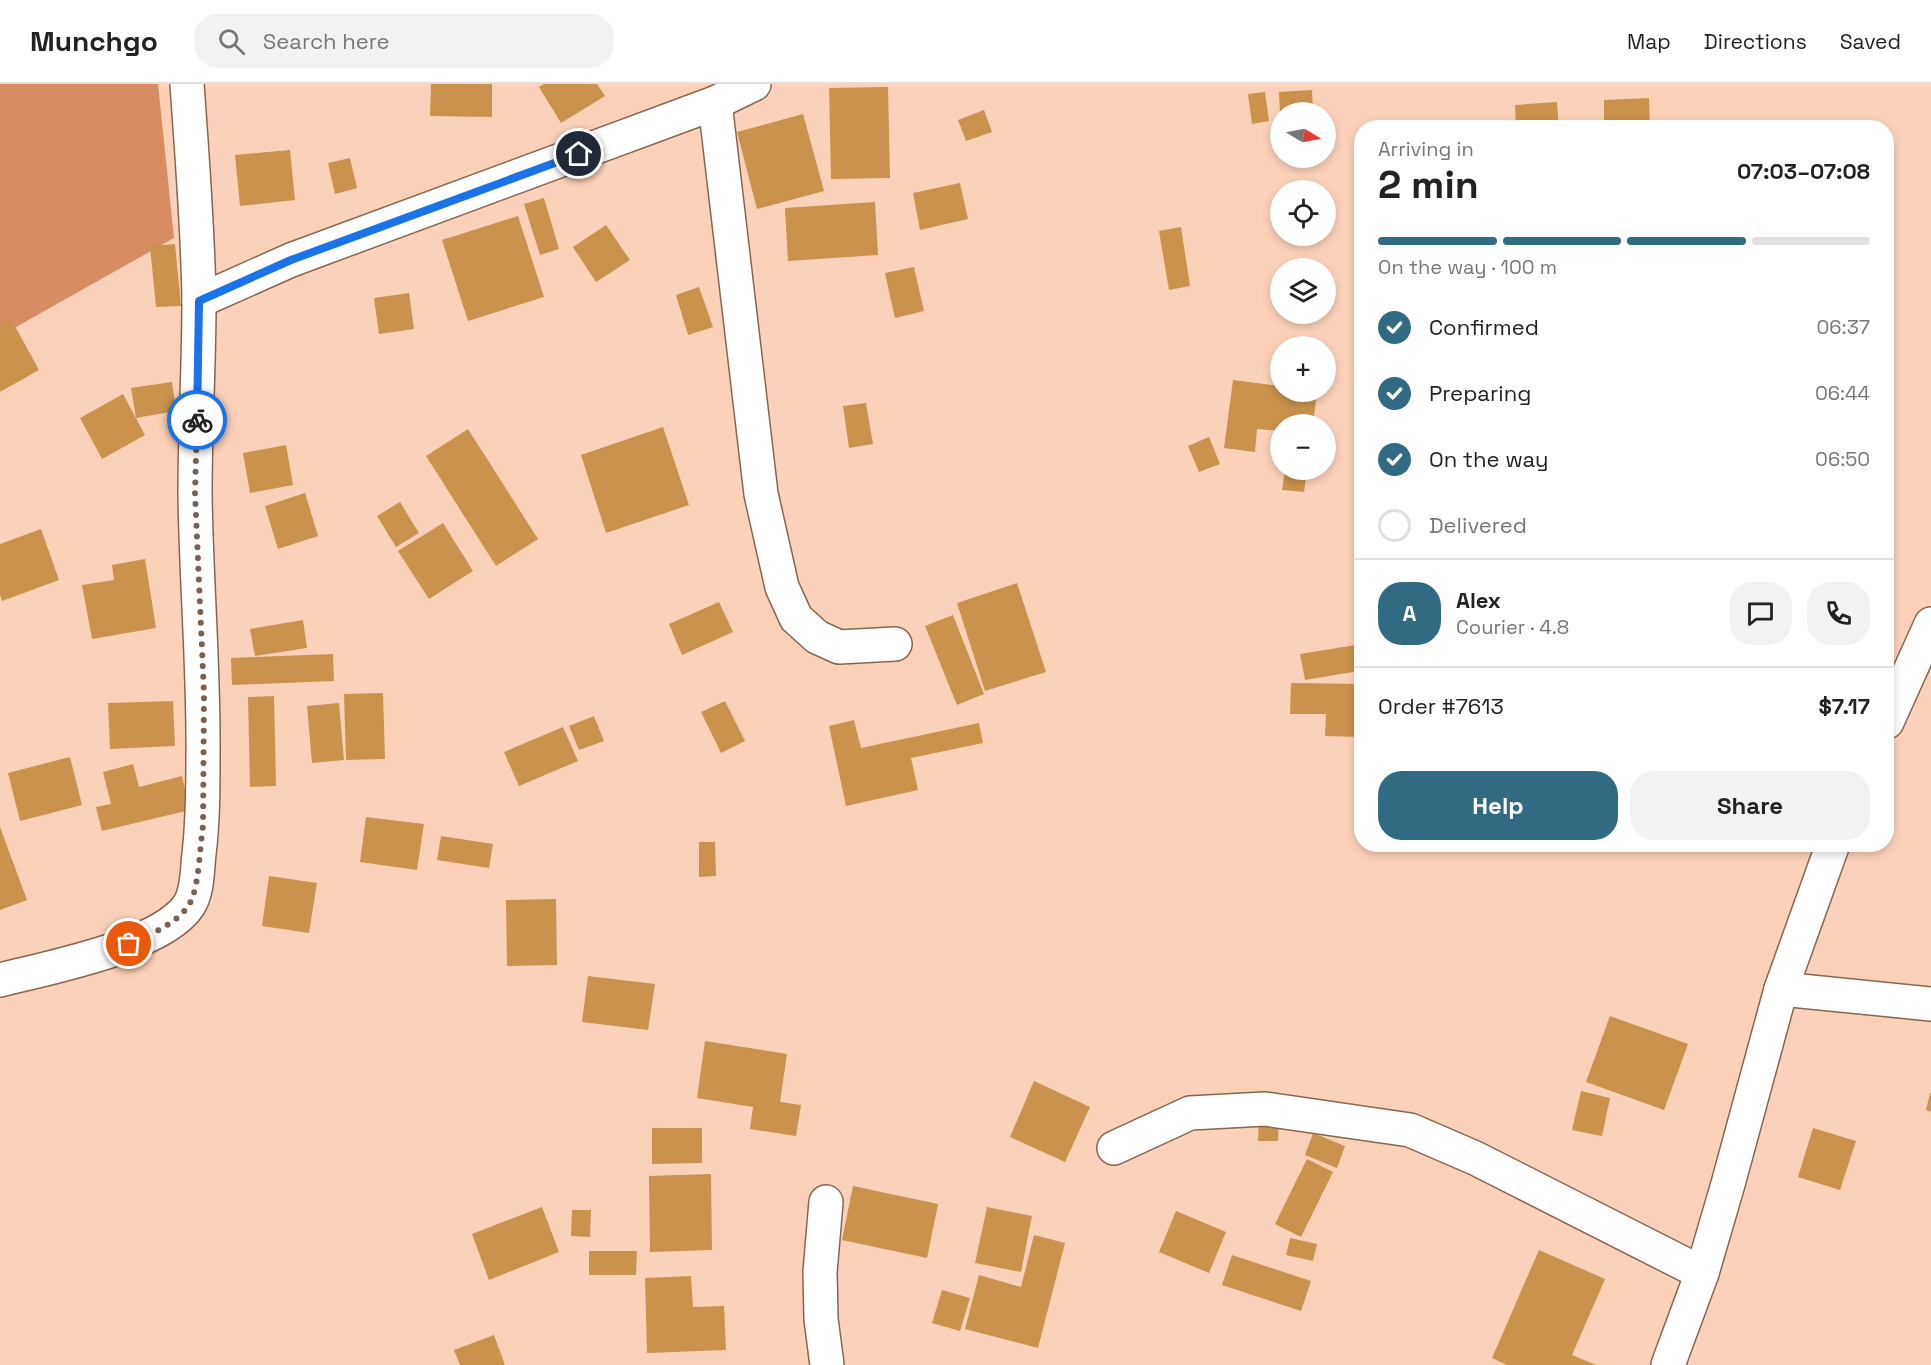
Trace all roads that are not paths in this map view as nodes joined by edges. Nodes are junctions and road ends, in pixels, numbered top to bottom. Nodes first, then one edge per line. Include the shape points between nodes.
1 (188, 84) edge
2 (754, 84) edge
3 (715, 103) junction
4 (199, 301) junction
5 (1931, 624) edge
6 (895, 644) dead end
7 (1894, 706) edge
8 (1830, 852) edge
9 (0, 980) edge
10 (1781, 989) junction
11 (1931, 1004) edge
12 (1114, 1148) dead end
13 (826, 1202) dead end
14 (1702, 1273) junction
15 (827, 1365) edge
16 (1668, 1365) edge

1 - 4 street
2 - 3 street
3 - 4 street via 291,260
3 - 6 street via 761,494 782,587 796,618 818,637 839,647
4 - 9 street via 195,493 204,694 203,814 191,902 162,928 129,944
5 - 7 street
8 - 10 street
10 - 11 street
10 - 14 street
12 - 14 street via 1190,1113 1264,1110 1410,1130 1475,1158
13 - 15 street via 820,1284
14 - 16 street

